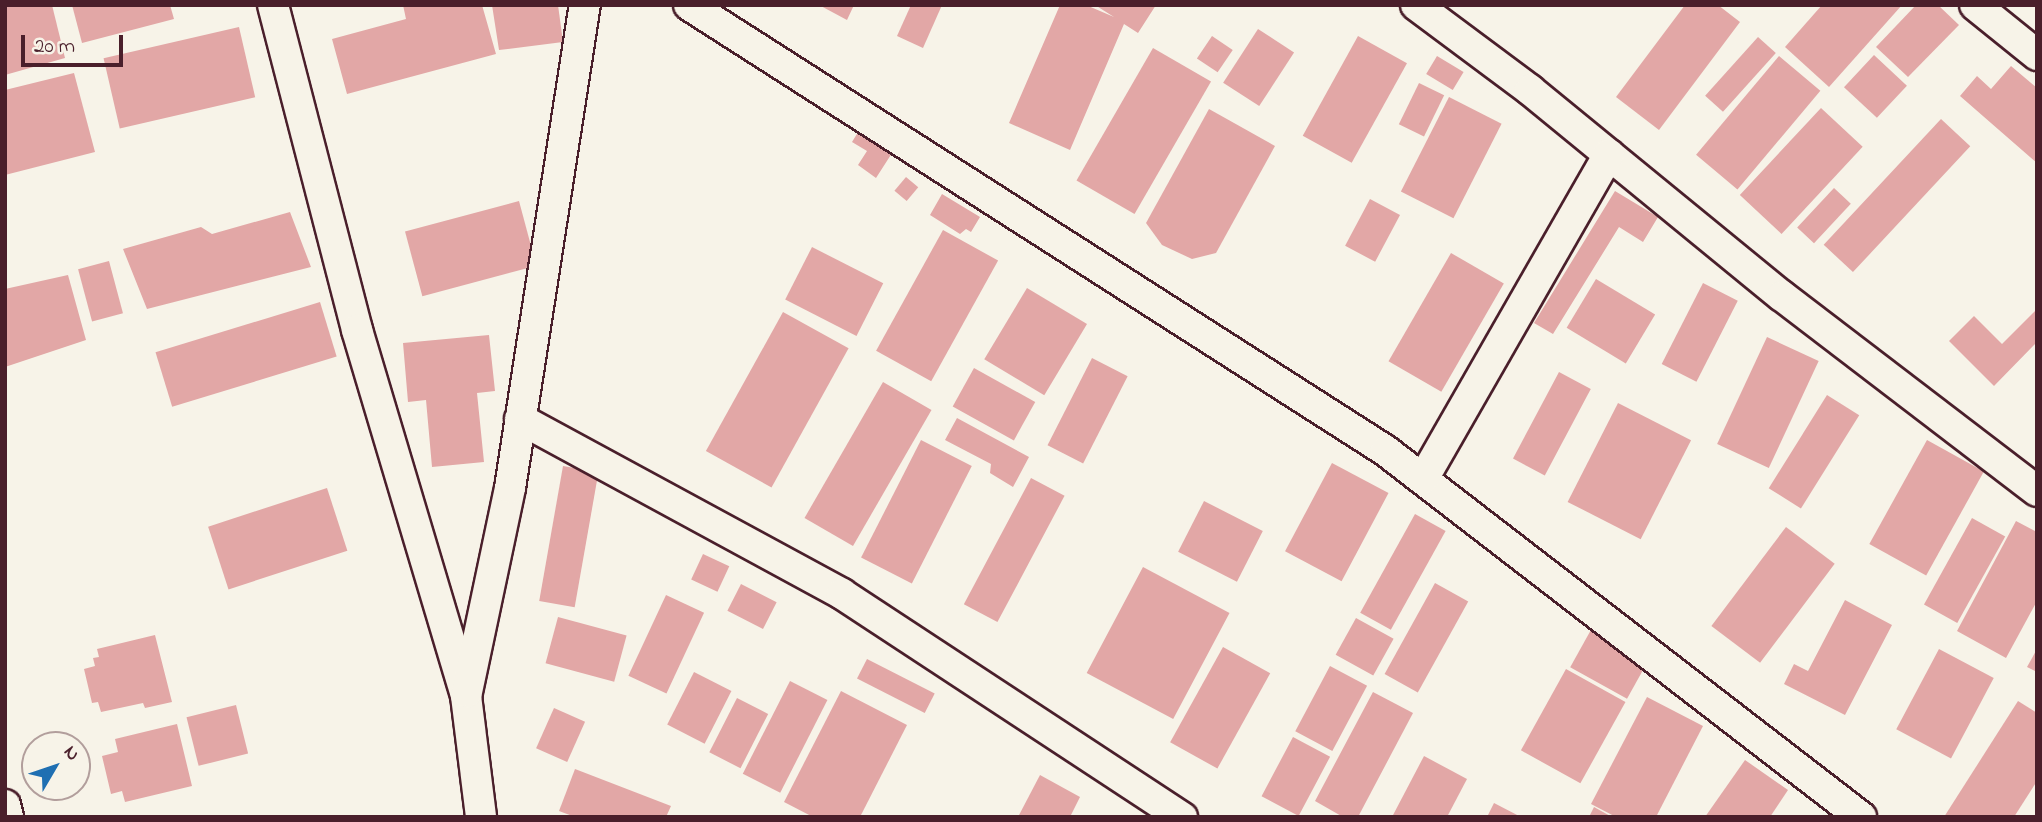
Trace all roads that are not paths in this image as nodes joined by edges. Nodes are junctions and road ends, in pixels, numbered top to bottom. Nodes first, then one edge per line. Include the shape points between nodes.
1 (272, 5) edge
2 (585, 5) edge
3 (689, 5) edge
4 (1416, 5) edge
5 (1975, 5) edge
6 (2037, 55) edge
7 (1609, 155) junction
8 (520, 419) junction
9 (1423, 479) junction
10 (2037, 491) edge
11 (466, 696) junction
12 (5, 806) edge
13 (8, 817) edge
14 (481, 817) edge
15 (1182, 817) edge
16 (1861, 817) edge

1 - 11 street via 357,330
2 - 8 street
3 - 9 street via 1374,443
4 - 7 street
5 - 6 street
7 - 9 street
7 - 10 street via 1782,296
8 - 11 street
8 - 15 street via 842,594
9 - 16 street
11 - 14 street
12 - 13 street

